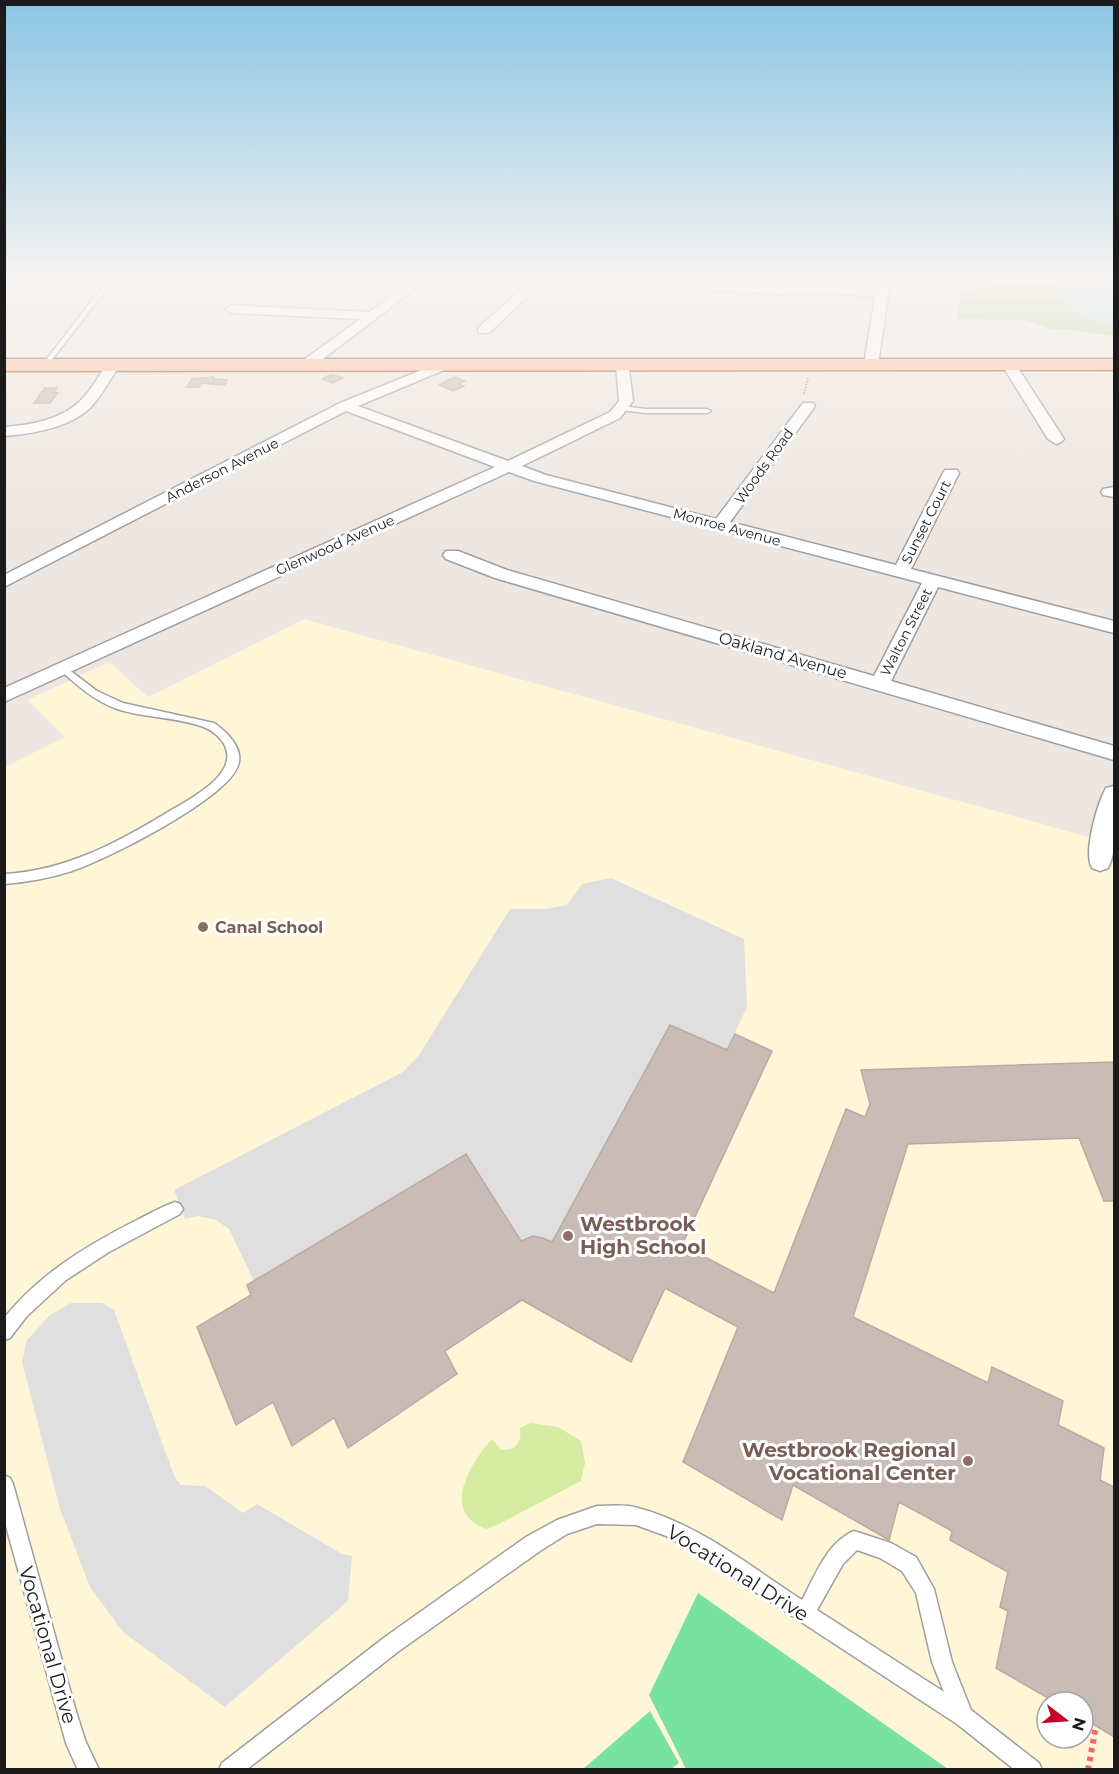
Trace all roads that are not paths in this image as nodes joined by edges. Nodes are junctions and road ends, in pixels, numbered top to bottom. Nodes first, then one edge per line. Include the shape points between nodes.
1 (4, 365) edge
2 (45, 365) joint
3 (113, 365) junction
4 (306, 365) joint
5 (444, 365) junction
6 (622, 365) junction
7 (675, 365) edge
8 (980, 365) edge
9 (1009, 365) junction
10 (1031, 365) edge
11 (345, 406) junction
12 (808, 406) road end
13 (623, 408) junction
14 (707, 411) dead end
15 (4, 432) edge
16 (1056, 439) dead end
17 (507, 467) junction
18 (951, 473) dead end
19 (720, 525) junction
20 (452, 555) dead end
21 (901, 572) junction
22 (932, 581) junction
23 (4, 582) edge
24 (1114, 627) edge
25 (64, 669) junction
26 (880, 683) junction
27 (4, 696) edge
28 (1114, 753) edge
29 (1114, 794) edge
30 (1100, 862) dead end
31 (4, 879) edge
32 (175, 1209) dead end
33 (4, 1332) edge
34 (4, 1484) edge
35 (805, 1613) junction
36 (964, 1717) junction
37 (89, 1770) edge
38 (229, 1770) edge
39 (1032, 1770) edge

1 - 2 main road
2 - 3 main road
3 - 4 main road
3 - 15 street via 78,410 37,427
4 - 5 main road
5 - 6 main road
5 - 11 street, Anderson Avenue
6 - 7 main road
6 - 13 street via 626,401
8 - 9 main road
9 - 10 main road
9 - 16 street
11 - 17 street, Monroe Avenue
11 - 23 street, Anderson Avenue
12 - 19 street, Woods Road
13 - 14 lane
13 - 17 street, Glenwood Avenue
17 - 19 street, Monroe Avenue
17 - 25 street, Glenwood Avenue
18 - 21 street, Sunset Court
19 - 21 street, Monroe Avenue
20 - 26 street, Oakland Avenue via 501,574
21 - 22 street, Monroe Avenue
22 - 24 street, Monroe Avenue
22 - 26 street, Walton Street
25 - 27 street, Glenwood Avenue
25 - 31 lane via 93,693 120,706 210,725 230,743 233,765 218,786 94,857 53,872
26 - 28 street, Oakland Avenue
29 - 30 street
32 - 33 lane via 99,1248 59,1274
34 - 37 lane, Vocational Drive via 65,1708
35 - 36 lane, Vocational Drive
35 - 36 lane via 836,1557 854,1540 909,1564 924,1589 942,1662
35 - 38 lane, Vocational Drive via 674,1530 636,1516 597,1515 563,1526 532,1544 392,1644
36 - 39 lane, Vocational Drive

